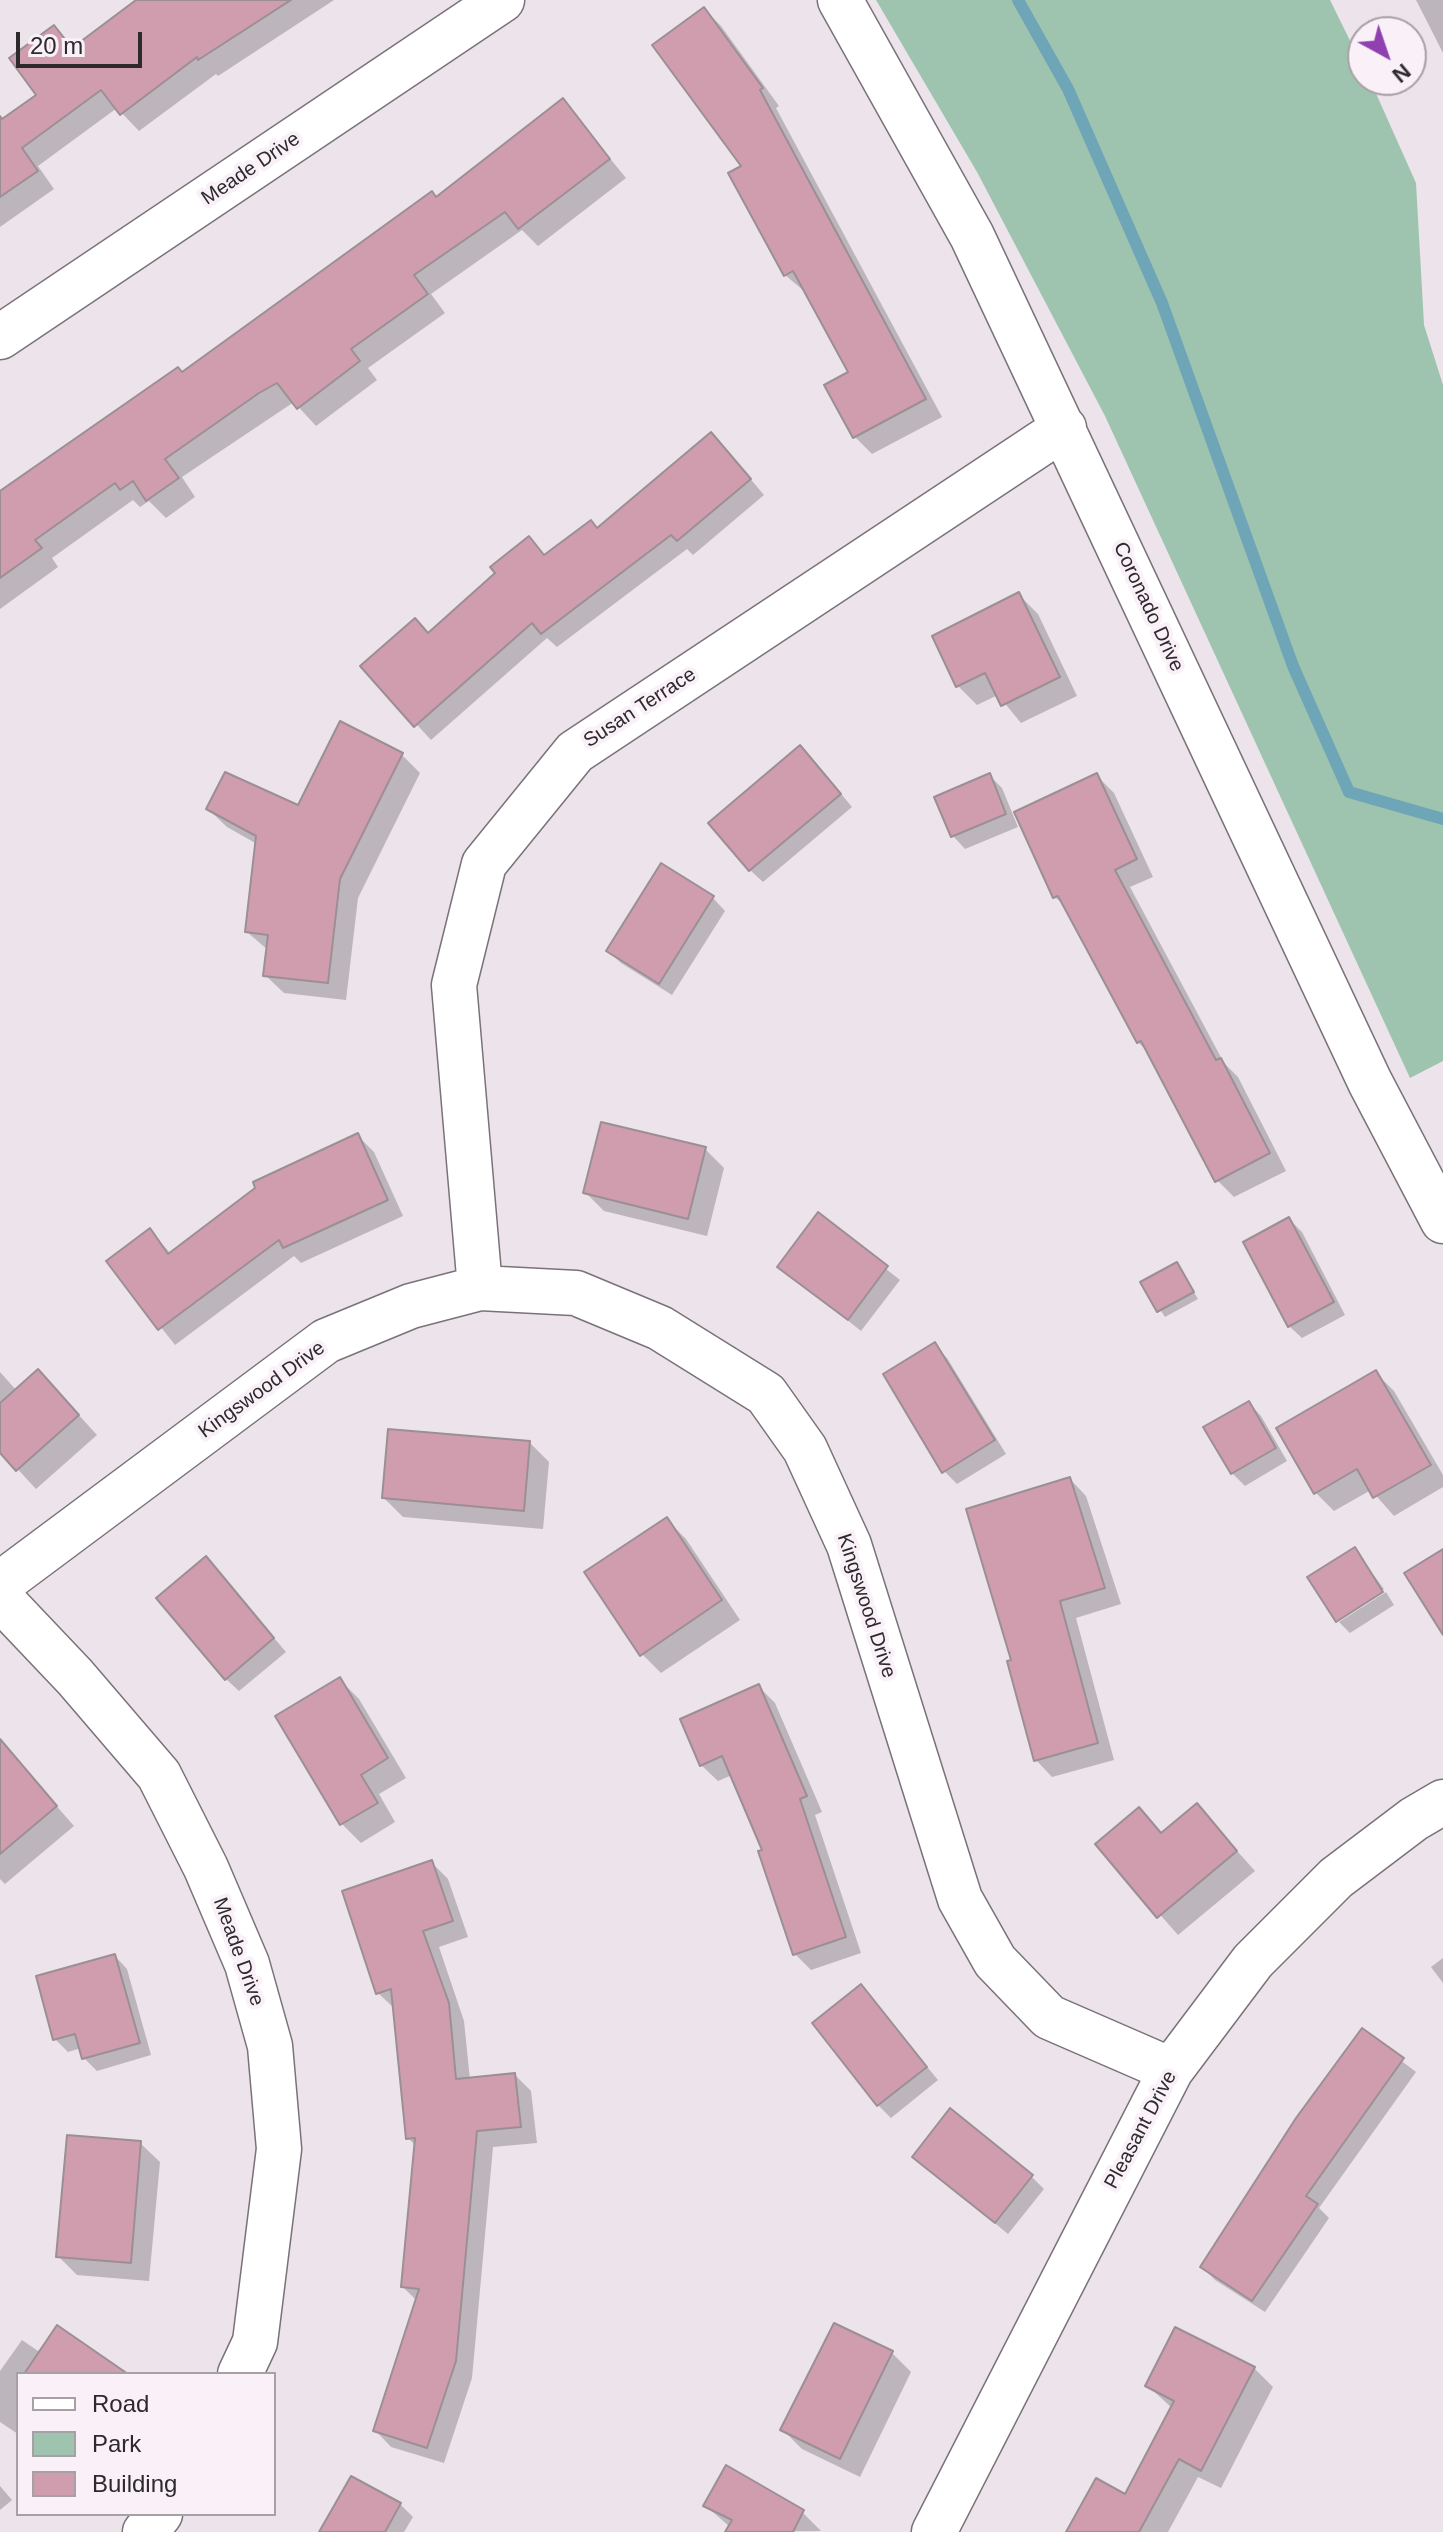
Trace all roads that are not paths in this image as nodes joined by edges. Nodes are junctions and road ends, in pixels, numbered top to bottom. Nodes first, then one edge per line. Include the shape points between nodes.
1 (502, 0) edge
2 (840, 0) edge
3 (0, 337) edge
4 (1064, 428) junction
5 (1443, 1221) edge
6 (480, 1288) junction
7 (0, 1584) edge
8 (0, 1598) edge
9 (1443, 1802) edge
10 (1171, 2070) junction
11 (241, 2372) edge
12 (158, 2516) edge
13 (145, 2532) edge
14 (934, 2532) edge

1 - 3 street, Meade Drive
2 - 4 street, Coronado Drive via 972,236
4 - 5 street, Coronado Drive via 1370,1082
4 - 6 street, Susan Terrace via 575,752 484,864 454,985
6 - 7 street, Kingswood Drive via 411,1306 326,1341
6 - 10 street, Kingswood Drive via 576,1293 660,1328 766,1394 805,1449 849,1545 960,1899 995,1961 1049,2017
8 - 11 street, Meade Drive via 159,1775 247,1964 270,2046 279,2149 255,2342
9 - 10 street, Pleasant Drive via 1336,1878 1253,1961
10 - 14 street, Pleasant Drive
12 - 13 street

